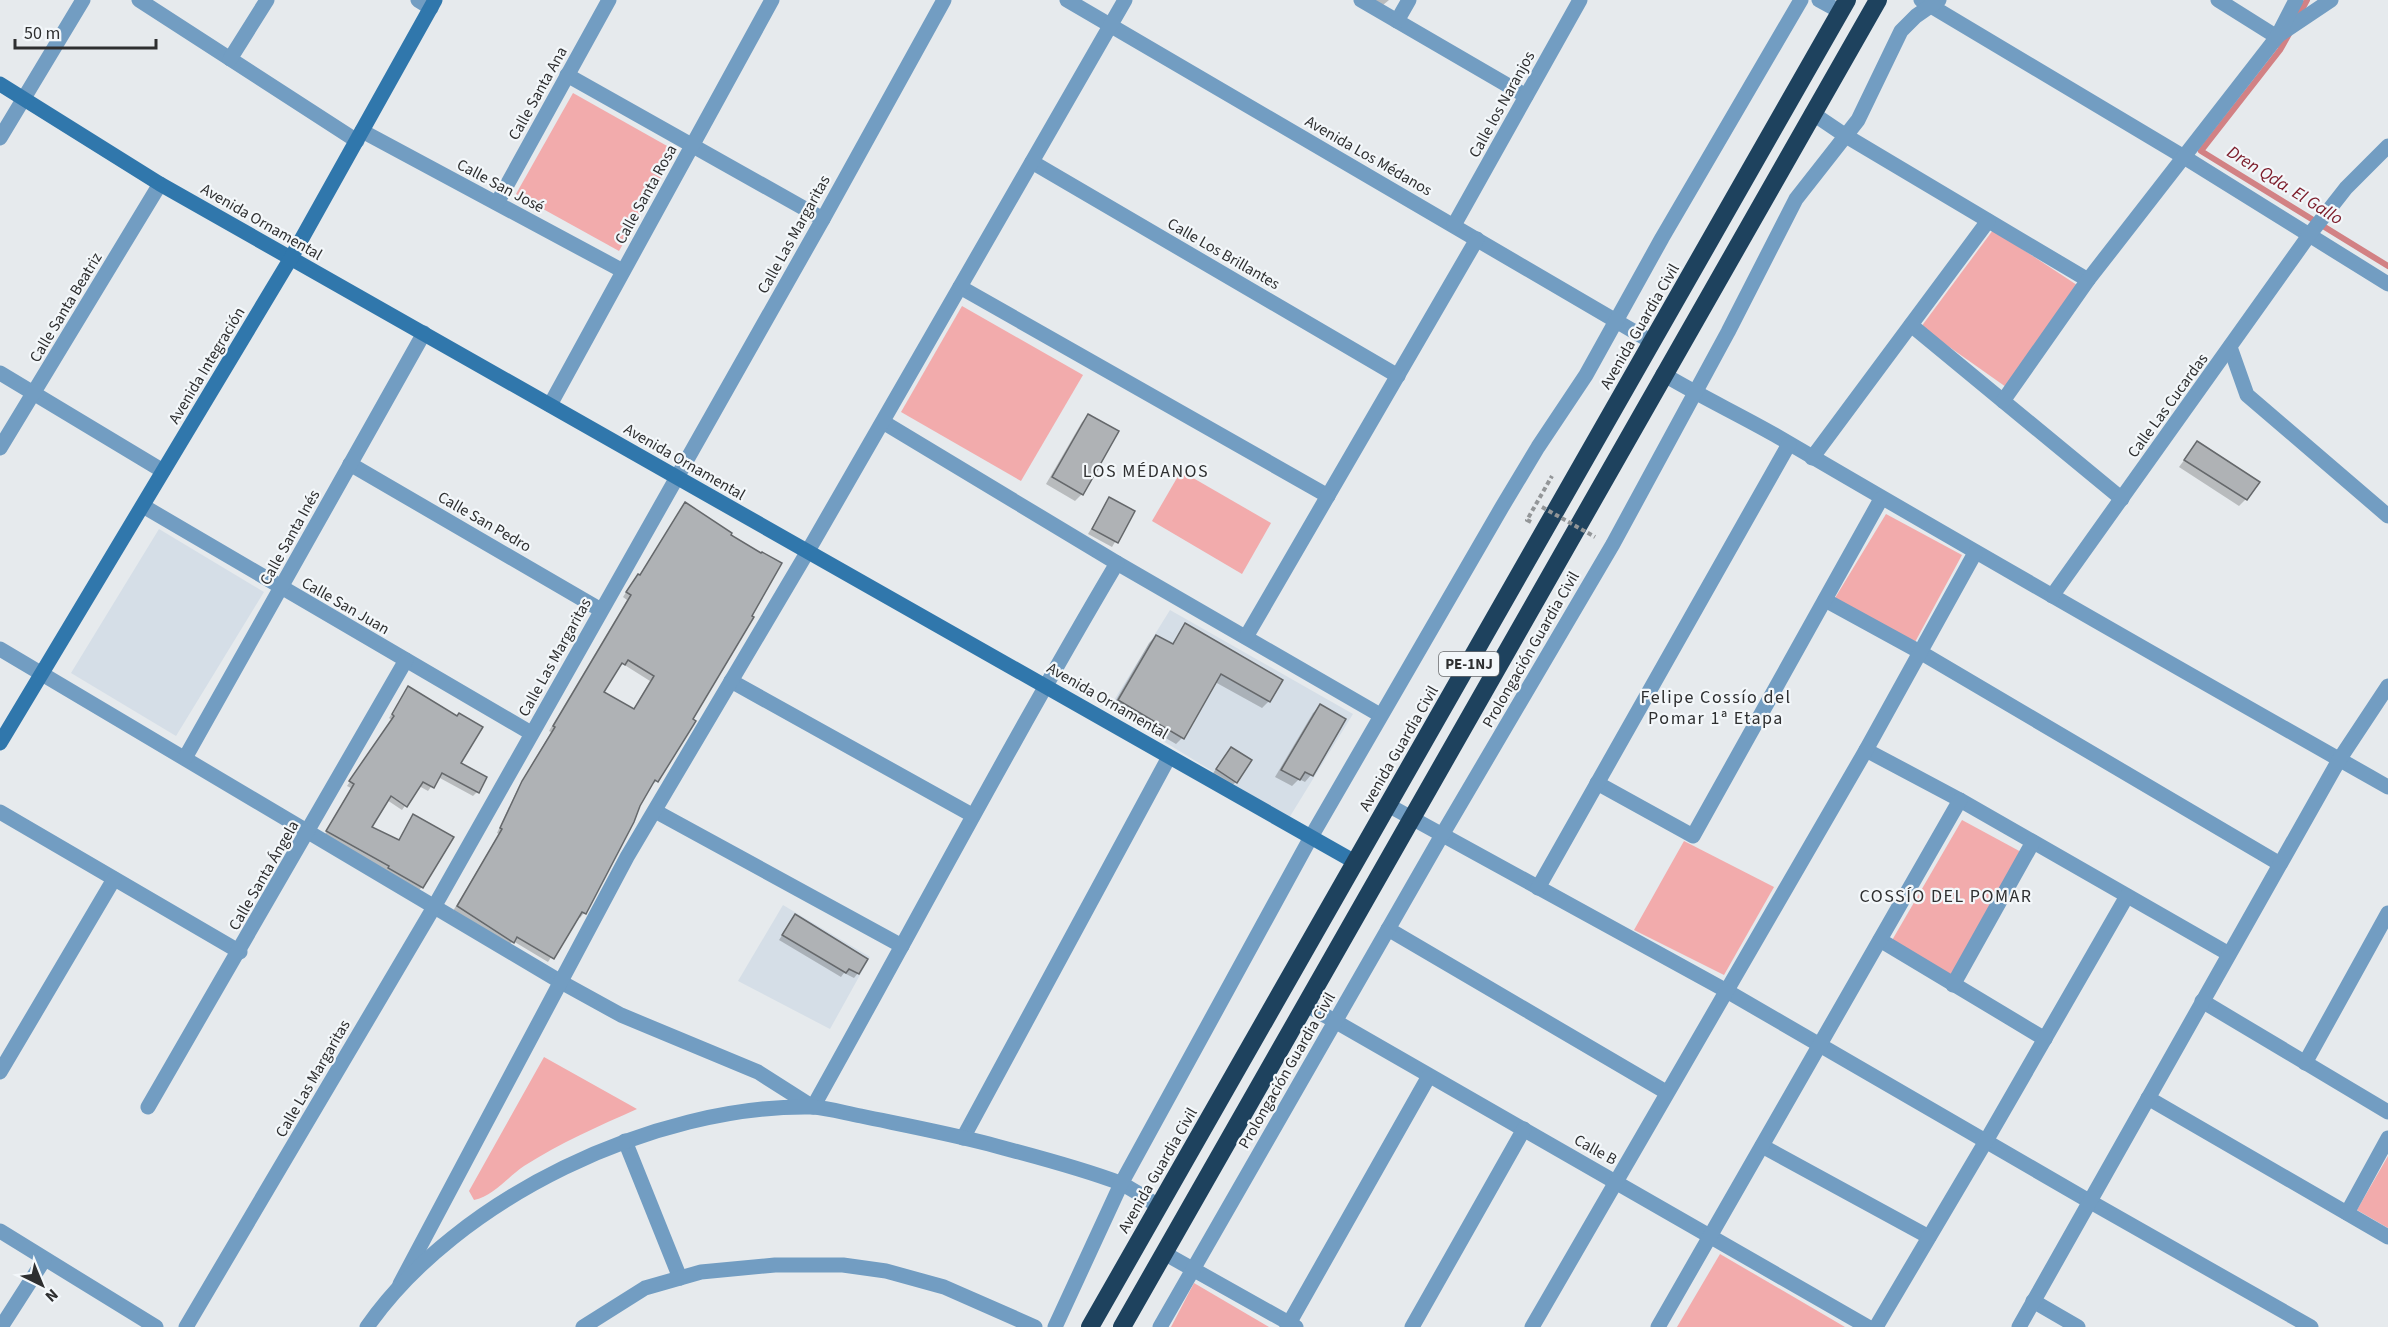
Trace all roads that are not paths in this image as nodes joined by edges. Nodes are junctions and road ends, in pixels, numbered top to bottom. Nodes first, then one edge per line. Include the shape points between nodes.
1 (83, 0) edge
2 (139, 0) edge
3 (267, 0) edge
4 (609, 0) edge
5 (772, 0) edge
6 (944, 0) edge
7 (1067, 0) edge
8 (1125, 0) edge
9 (1361, 0) edge
10 (1409, 0) edge
11 (1580, 0) edge
12 (1801, 0) edge
13 (1819, 0) edge
14 (1878, 0) edge
15 (2218, 0) edge
16 (2296, 0) edge
17 (2331, 0) edge
18 (1931, 2) edge
19 (428, 3) edge
20 (1844, 6) edge
21 (1397, 21) junction
22 (1111, 25) junction
23 (2277, 37) junction
24 (230, 59) junction
25 (567, 75) junction
26 (0, 84) edge
27 (1526, 96) junction
28 (23, 99) junction
29 (1812, 113) junction
30 (360, 136) junction
31 (1846, 136) junction
32 (0, 138) edge
33 (692, 145) junction
34 (2388, 146) edge
35 (2184, 157) junction
36 (1032, 162) junction
37 (160, 184) junction
38 (497, 203) junction
39 (823, 219) junction
40 (1988, 221) junction
41 (1454, 225) junction
42 (2310, 234) junction
43 (1477, 239) junction
44 (291, 258) junction
45 (623, 271) junction
46 (2088, 280) junction
47 (2388, 284) edge
48 (960, 287) junction
49 (1617, 321) junction
50 (1911, 325) junction
51 (424, 333) junction
52 (1652, 342) junction
53 (2230, 347) junction
54 (0, 373) edge
55 (1663, 374) junction
56 (1398, 376) junction
57 (1694, 393) junction
58 (33, 394) junction
59 (2003, 401) junction
60 (550, 405) junction
61 (882, 422) junction
62 (1789, 444) junction
63 (0, 448) edge
64 (1812, 458) junction
65 (350, 464) junction
66 (163, 471) junction
67 (676, 477) junction
68 (1328, 496) junction
69 (1881, 499) junction
70 (2122, 499) junction
71 (142, 506) junction
72 (2388, 516) edge
73 (808, 551) junction
74 (1975, 552) junction
75 (1117, 562) junction
76 (280, 588) junction
77 (2052, 596) junction
78 (1825, 600) junction
79 (601, 610) junction
80 (1246, 637) junction
81 (0, 649) edge
82 (1920, 652) junction
83 (406, 660) junction
84 (41, 674) junction
85 (731, 681) junction
86 (1045, 684) junction
87 (2388, 686) edge
88 (1380, 715) junction
89 (531, 733) junction
90 (0, 743) edge
91 (1866, 750) junction
92 (1169, 757) junction
93 (185, 758) junction
94 (2340, 760) junction
95 (1597, 783) junction
96 (2388, 787) edge
97 (1959, 800) junction
98 (1388, 805) junction
99 (655, 811) junction
100 (0, 812) edge
101 (972, 815) junction
102 (1411, 818) junction
103 (308, 832) junction
104 (1442, 835) junction
105 (1311, 837) junction
106 (2033, 842) junction
107 (1355, 862) junction
108 (2280, 864) junction
109 (114, 879) junction
110 (1538, 888) junction
111 (2127, 896) junction
112 (434, 907) junction
113 (2388, 913) edge
114 (1388, 929) junction
115 (1880, 940) junction
116 (902, 946) junction
117 (240, 952) junction
118 (2229, 954) junction
119 (561, 982) junction
120 (1953, 985) junction
121 (1725, 990) junction
122 (2202, 1001) junction
123 (1305, 1004) junction
124 (1335, 1021) junction
125 (2045, 1039) junction
126 (1820, 1045) junction
127 (2305, 1063) junction
128 (0, 1072) edge
129 (1430, 1076) junction
130 (1666, 1092) junction
131 (2148, 1098) junction
132 (148, 1107) dead end
133 (813, 1107) junction
134 (2388, 1112) edge
135 (1524, 1129) junction
136 (963, 1138) junction
137 (2388, 1138) edge
138 (625, 1141) junction
139 (1986, 1141) junction
140 (1762, 1146) junction
141 (1615, 1181) junction
142 (1121, 1184) junction
143 (2089, 1201) junction
144 (1159, 1206) junction
145 (2347, 1213) junction
146 (0, 1231) edge
147 (1710, 1236) junction
148 (1929, 1237) junction
149 (2388, 1237) edge
150 (1164, 1252) junction
151 (45, 1260) junction
152 (1192, 1269) junction
153 (680, 1278) junction
154 (400, 1284) junction
155 (2033, 1302) junction
156 (1291, 1326) edge
157 (1, 1327) edge
158 (156, 1327) edge
159 (186, 1327) edge
160 (367, 1327) edge
161 (583, 1327) edge
162 (1035, 1327) edge
163 (1055, 1327) edge
164 (1090, 1327) edge
165 (1122, 1327) edge
166 (1160, 1327) edge
167 (1412, 1327) edge
168 (1532, 1327) edge
169 (1658, 1327) edge
170 (1868, 1327) edge
171 (1876, 1327) edge
172 (2019, 1327) edge
173 (2078, 1327) edge
174 (2311, 1327) edge

1 - 28 street
2 - 24 street, Calle San José
3 - 24 street
4 - 25 street, Calle Santa Ana
5 - 33 street, Calle Santa Rosa
6 - 39 street, Calle Las Margaritas
7 - 22 street, Avenida Los Médanos
8 - 22 street
9 - 21 street
10 - 21 street
11 - 27 street, Calle los Naranjos
12 - 49 street
13 - 20 street
14 - 29 highway, PE-1NJ
15 - 23 street
16 - 23 street
17 - 23 street
18 - 31 street, Prolongación Guardia Civil via 1901,31 1858,120
18 - 35 street
19 - 30 street, Avenida Integración
20 - 52 highway, Avenida Guardia Civil / PE-1NJ
21 - 27 street
22 - 36 street
22 - 41 street, Avenida Los Médanos
23 - 35 street
24 - 30 street, Calle San José
25 - 33 street
25 - 38 street, Calle Santa Ana
26 - 28 street, Avenida Ornamental
27 - 41 street, Calle los Naranjos
28 - 32 street
28 - 37 street, Avenida Ornamental
29 - 31 street
29 - 55 highway, PE-1NJ
30 - 38 street, Calle San José
30 - 44 street, Avenida Integración
31 - 40 street
31 - 57 street, Prolongación Guardia Civil via 1796,199
33 - 39 street
33 - 45 street, Calle Santa Rosa
34 - 42 street via 2346,188
35 - 42 street
35 - 46 street
36 - 48 street
36 - 56 street, Calle Los Brillantes
37 - 44 street, Avenida Ornamental
37 - 58 street, Calle Santa Beatriz
38 - 45 street, Calle San José
39 - 67 street, Calle Las Margaritas
40 - 46 street
40 - 50 street
41 - 43 street, Avenida Los Médanos
42 - 47 street
42 - 53 street, Calle Las Cucardas
43 - 49 street, Avenida Los Médanos
43 - 56 street
44 - 51 street, Avenida Ornamental
44 - 66 street, Avenida Integración
45 - 60 street, Calle Santa Rosa
46 - 59 street
48 - 61 street
48 - 68 street
49 - 52 street, Avenida Los Médanos
49 - 88 street
50 - 59 street
50 - 64 street
51 - 60 street, Avenida Ornamental
51 - 65 street, Calle Santa Inés
52 - 98 highway, Avenida Guardia Civil / PE-1NJ
53 - 70 street, Calle Las Cucardas
53 - 72 street via 2247,394
54 - 58 street
55 - 57 street
55 - 102 highway, PE-1NJ
56 - 68 street
57 - 62 street
57 - 104 street, Prolongación Guardia Civil via 1613,544
58 - 63 street, Calle Santa Beatriz
58 - 66 street
59 - 70 street
60 - 67 street, Avenida Ornamental
61 - 73 street
61 - 75 street
62 - 64 street
62 - 95 street
64 - 69 street
65 - 76 street, Calle Santa Inés
65 - 79 street, Calle San Pedro
66 - 71 street, Avenida Integración
67 - 73 street, Avenida Ornamental
67 - 79 street, Calle Las Margaritas
68 - 80 street
69 - 74 street
69 - 78 street
70 - 77 street, Calle Las Cucardas
71 - 76 street, Calle San Juan
71 - 84 street, Avenida Integración
73 - 85 street
73 - 86 street, Avenida Ornamental
74 - 77 street
74 - 82 street
75 - 80 street
75 - 86 street
76 - 83 street, Calle San Juan
76 - 93 street, Calle Santa Inés
77 - 94 street
78 - 82 street
78 - 95 street via 1693,836
79 - 89 street, Calle Las Margaritas
80 - 88 street
81 - 84 street
82 - 91 street
82 - 108 street
83 - 89 street, Calle San Juan
83 - 103 street, Calle Santa Ángela
84 - 90 street, Avenida Integración
84 - 93 street
85 - 99 street
85 - 101 street
86 - 92 street, Avenida Ornamental
86 - 101 street
87 - 94 street
88 - 105 street
89 - 112 street, Calle Las Margaritas
91 - 97 street
91 - 121 street
92 - 105 street, Avenida Ornamental
92 - 136 street
93 - 103 street
94 - 96 street
94 - 108 street
95 - 110 street
97 - 106 street
97 - 115 street
98 - 102 street
98 - 107 highway, Avenida Guardia Civil / PE-1NJ
99 - 116 street
99 - 119 street
100 - 109 street
101 - 116 street
102 - 104 street
102 - 123 highway, PE-1NJ
103 - 112 street
103 - 117 street, Calle Santa Ángela
104 - 110 street
104 - 114 street, Prolongación Guardia Civil
105 - 107 street, Avenida Ornamental
105 - 142 street
106 - 111 street
106 - 120 street
107 - 144 highway, Avenida Guardia Civil / PE-1NJ
108 - 118 street
109 - 117 street
109 - 128 street
110 - 121 street
111 - 118 street
111 - 125 street
112 - 119 street
112 - 159 street, Calle Las Margaritas
113 - 127 street
114 - 124 street, Prolongación Guardia Civil
114 - 130 street
115 - 120 street
115 - 126 street
116 - 133 street
117 - 132 street, Calle Santa Ángela
118 - 122 street
119 - 133 street via 621,1016 758,1072
119 - 154 street
120 - 125 street
121 - 126 street
121 - 130 street
122 - 127 street
122 - 131 street
123 - 124 street, Calle B
123 - 150 highway, PE-1NJ
124 - 129 street, Calle B
124 - 152 street, Prolongación Guardia Civil
125 - 139 street
126 - 139 street
126 - 140 street
127 - 134 street
129 - 135 street, Calle B
129 - 156 street
130 - 141 street
131 - 143 street
131 - 145 street
133 - 136 street
133 - 138 street via 718,1115 674,1124
135 - 141 street, Calle B
135 - 167 street
136 - 142 street
137 - 145 street
138 - 153 street
138 - 154 street via 514,1196 457,1233
139 - 143 street
139 - 148 street
140 - 147 street
140 - 148 street
141 - 147 street, Calle B
141 - 168 street
142 - 144 street
142 - 163 street
143 - 155 street
143 - 174 street
144 - 164 highway, Avenida Guardia Civil / PE-1NJ
145 - 149 street
146 - 151 street
147 - 169 street
147 - 170 street, Calle B
148 - 171 street
150 - 152 street
150 - 165 highway, PE-1NJ
151 - 157 street
151 - 158 street
152 - 156 street
152 - 166 street, Prolongación Guardia Civil
153 - 161 street via 645,1288
153 - 162 street via 701,1272 775,1265 843,1264 944,1287
154 - 160 street
155 - 172 street
155 - 173 street

